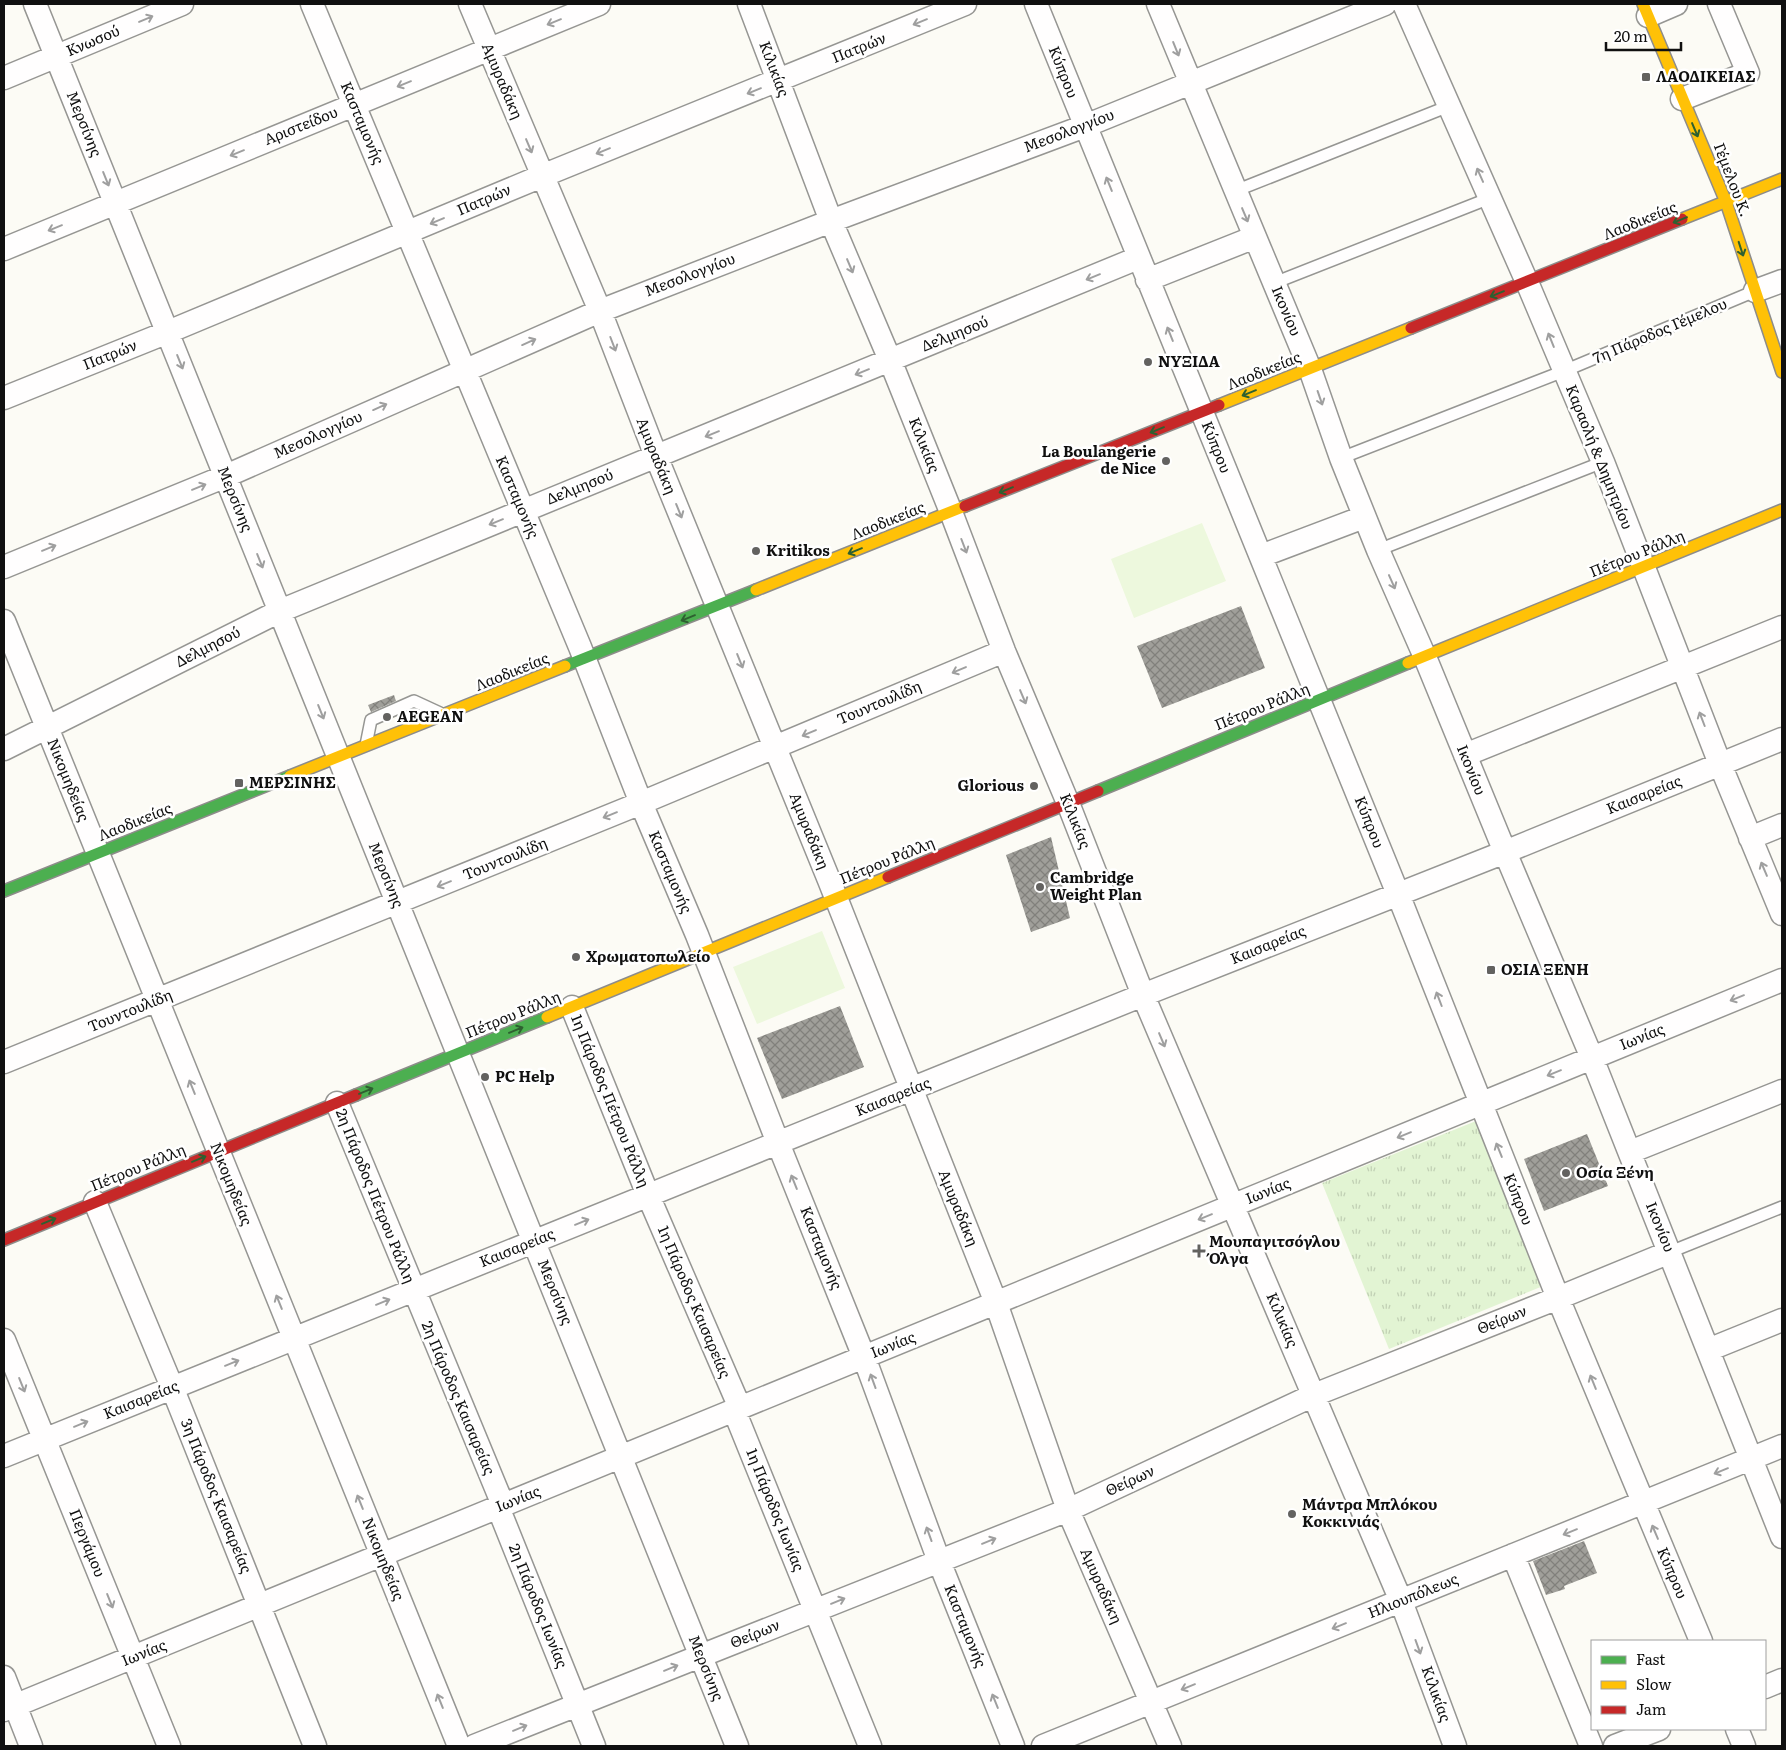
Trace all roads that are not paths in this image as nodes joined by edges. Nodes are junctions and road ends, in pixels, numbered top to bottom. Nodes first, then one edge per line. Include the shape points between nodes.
1 (35, 4) edge
2 (182, 4) edge
3 (312, 4) edge
4 (470, 4) edge
5 (599, 4) edge
6 (749, 4) edge
7 (965, 4) edge
8 (1036, 4) edge
9 (1158, 4) edge
10 (1385, 4) edge
11 (1404, 4) edge
12 (1676, 4) edge
13 (1719, 4) edge
14 (1646, 10) edge
15 (488, 49) junction
16 (56, 56) junction
17 (4, 78) edge
18 (778, 81) junction
19 (1190, 83) junction
20 (1682, 99) junction
21 (354, 105) junction
22 (1449, 106) junction
23 (1085, 126) junction
24 (542, 176) junction
25 (1782, 179) edge
26 (1235, 191) junction
27 (1490, 198) junction
28 (1726, 202) junction
29 (115, 203) junction
30 (831, 221) junction
31 (407, 233) junction
32 (1255, 237) junction
33 (4, 249) edge
34 (1138, 258) junction
35 (1147, 280) junction
36 (1782, 281) edge
37 (1527, 282) junction
38 (1274, 283) junction
39 (1755, 291) junction
40 (600, 311) junction
41 (168, 332) junction
42 (890, 360) junction
43 (1310, 369) junction
44 (464, 370) junction
45 (1564, 371) junction
46 (1782, 372) edge
47 (4, 398) edge
48 (1202, 412) junction
49 (656, 456) junction
50 (1341, 458) junction
51 (1603, 462) junction
52 (226, 476) junction
53 (1782, 510) edge
54 (523, 511) junction
55 (951, 512) junction
56 (1364, 517) junction
57 (1378, 550) junction
58 (1260, 556) junction
59 (4, 567) edge
60 (1643, 567) junction
61 (718, 606) junction
62 (280, 611) junction
63 (4, 621) edge
64 (1782, 627) edge
65 (1004, 651) junction
66 (1425, 657) junction
67 (584, 659) junction
68 (1682, 667) junction
69 (1319, 700) junction
70 (445, 715) junction
71 (47, 728) junction
72 (1782, 739) edge
73 (366, 746) junction
74 (775, 747) junction
75 (4, 749) edge
76 (1465, 755) junction
77 (339, 757) junction
78 (1720, 764) junction
79 (641, 803) junction
80 (1068, 803) junction
81 (1782, 825) edge
82 (1750, 838) junction
83 (1505, 852) junction
84 (98, 854) junction
85 (4, 891) edge
86 (1398, 894) junction
87 (836, 898) junction
88 (398, 903) junction
89 (1782, 914) edge
90 (704, 952) junction
91 (1782, 980) edge
92 (1143, 995) junction
93 (157, 1000) junction
94 (572, 1006) junction
95 (458, 1053) junction
96 (1592, 1058) junction
97 (4, 1062) edge
98 (911, 1090) junction
99 (1782, 1090) edge
100 (337, 1103) junction
101 (1480, 1104) junction
102 (778, 1143) junction
103 (218, 1152) junction
104 (1630, 1152) junction
105 (648, 1195) junction
106 (95, 1202) junction
107 (1233, 1205) junction
108 (1782, 1207) edge
109 (4, 1240) edge
110 (534, 1241) junction
111 (1670, 1252) junction
112 (413, 1290) junction
113 (1558, 1298) junction
114 (996, 1303) junction
115 (1782, 1320) edge
116 (294, 1338) junction
117 (4, 1340) edge
118 (1708, 1350) junction
119 (864, 1357) junction
120 (172, 1387) junction
121 (1314, 1395) junction
122 (737, 1409) junction
123 (44, 1439) junction
124 (1782, 1446) edge
125 (4, 1456) edge
126 (621, 1457) junction
127 (1750, 1459) junction
128 (1643, 1502) junction
129 (500, 1506) junction
130 (1068, 1510) junction
131 (1782, 1537) edge
132 (381, 1555) junction
133 (1513, 1555) junction
134 (938, 1561) junction
135 (1401, 1601) junction
136 (259, 1605) junction
137 (815, 1610) junction
138 (1701, 1640) edge
139 (701, 1656) junction
140 (133, 1657) junction
141 (4, 1677) edge
142 (1782, 1680) edge
143 (1766, 1687) edge
144 (1152, 1702) junction
145 (577, 1705) junction
146 (9, 1708) edge
147 (1656, 1730) edge
148 (1737, 1730) edge
149 (31, 1746) edge
150 (169, 1746) edge
151 (315, 1746) edge
152 (459, 1746) edge
153 (474, 1746) edge
154 (594, 1746) edge
155 (737, 1746) edge
156 (870, 1746) edge
157 (1013, 1746) edge
158 (1043, 1746) edge
159 (1170, 1746) edge
160 (1455, 1746) edge
161 (1591, 1746) edge
162 (1615, 1746) edge
163 (1744, 1746) edge

1 - 16 street, Μερσίνης
16 -> 2 street, Κνωσού
3 - 21 street, Κασταμονής
4 - 15 street, Αμυραδάκη
5 -> 15 street, Αριστείδου
6 - 18 street, Κιλικίας
7 -> 18 street, Πατρών
8 - 23 street, Κύπρου
9 -> 19 street, Ικονίου
10 - 19 street, Μεσολογγίου
11 - 22 street, Καραολή & Δημητρίου
12 - 14 street
13 - 20 street via 1748,74
14 - 20 main road, Γέμελου Κ.
15 -> 21 street, Αριστείδου
15 -> 24 street, Αμυραδάκη
16 - 17 street, Κνωσού
16 -> 29 street, Μερσίνης
18 -> 24 street, Πατρών
18 - 30 street, Κιλικίας
19 - 23 street, Μεσολογγίου
19 - 26 street, Ικονίου
20 -> 28 main road, Γέμελου Κ.
21 -> 29 street, Αριστείδου
21 - 31 street, Κασταμονής
22 - 26 lane
27 -> 22 street, Καραολή & Δημητρίου
23 - 30 street, Μεσολογγίου
34 -> 23 street, Κύπρου
24 -> 31 street, Πατρών
24 - 40 street, Αμυραδάκη
25 - 28 main road, Λαοδικείας
26 -> 32 street, Ικονίου
27 - 37 street, Καραολή & Δημητρίου
27 - 38 lane
28 -> 37 main road, Λαοδικείας
28 -> 39 main road, Γέμελου Κ.
29 -> 33 street, Αριστείδου
29 - 41 street, Μερσίνης
30 - 40 street, Μεσολογγίου
30 -> 42 street, Κιλικίας
31 - 41 street, Πατρών
31 - 44 street, Κασταμονής
32 - 35 street
32 - 38 street, Ικονίου
34 - 35 street, Κύπρου
34 -> 42 street, Δελμησού
48 -> 35 street, Κύπρου
36 - 39 street
37 -> 43 main road, Λαοδικείας
45 -> 37 street, Καραολή & Δημητρίου
38 - 43 street, Ικονίου
39 - 45 lane, 7η Πάροδος Γέμελου
39 - 46 main road, Γέμελου Κ.
44 -> 40 street, Μεσολογγίου
40 -> 49 street, Αμυραδάκη
41 - 47 street, Πατρών
41 -> 52 street, Μερσίνης
42 -> 49 street, Δελμησού
42 - 55 street, Κιλικίας
43 -> 48 main road, Λαοδικείας
43 -> 50 street, Ικονίου
52 -> 44 street, Μεσολογγίου
44 - 54 street, Κασταμονής
45 - 50 lane, 7η Πάροδος Γέμελου
45 - 51 street, Καραολή & Δημητρίου
48 -> 55 main road, Λαοδικείας
48 - 58 street, Κύπρου
49 - 54 street, Δελμησού
49 -> 61 street, Αμυραδάκη
50 - 56 street, Ικονίου
51 - 57 lane
51 - 60 street, Καραολή & Δημητρίου
59 -> 52 street, Μεσολογγίου
52 -> 62 street, Μερσίνης
53 - 60 main road, Πέτρου Ράλλη
54 -> 62 street, Δελμησού
54 - 67 street, Κασταμονής
55 -> 61 main road, Λαοδικείας
55 -> 65 street, Κιλικίας
56 - 57 street, Ικονίου
56 - 58 street
57 -> 66 street, Ικονίου
58 - 69 street, Κύπρου
60 - 66 main road, Πέτρου Ράλλη
60 - 68 street, Καραολή & Δημητρίου
61 -> 67 main road, Λαοδικείας
61 -> 74 street, Αμυραδάκη
62 - 71 street, Δελμησού
62 -> 77 street, Μερσίνης
63 - 71 street, Νικομηδείας
64 - 68 street
65 -> 74 street, Τουντουλίδη
65 -> 80 street, Κιλικίας
66 - 69 main road, Πέτρου Ράλλη
66 - 76 street, Ικονίου
67 - 70 main road, Λαοδικείας
67 - 79 street, Κασταμονής
68 - 76 street
78 -> 68 street, Καραολή & Δημητρίου
69 - 80 main road, Πέτρου Ράλλη
69 - 86 street, Κύπρου
70 - 73 main road, Λαοδικείας
70 - 73 lane via 414,701 371,720
71 - 75 street, Δελμησού
71 - 84 street, Νικομηδείας
72 - 78 street, Καισαρείας
73 - 77 main road, Λαοδικείας
74 - 79 street, Τουντουλίδη
74 - 87 street, Αμυραδάκη
76 - 83 street, Ικονίου
77 - 84 main road, Λαοδικείας
77 - 88 street, Μερσίνης
78 - 82 street, Καραολή & Δημητρίου
78 - 83 street, Καισαρείας
79 -> 88 street, Τουντουλίδη
79 - 90 street, Κασταμονής
80 - 87 main road, Πέτρου Ράλλη
80 - 92 street, Κιλικίας
81 - 82 street
89 -> 82 street, Καραολή & Δημητρίου
83 - 86 street, Καισαρείας
83 - 96 street, Ικονίου
84 - 85 main road, Λαοδικείας
84 - 93 street, Νικομηδείας
86 - 92 street, Καισαρείας
101 -> 86 street, Κύπρου
87 - 90 main road, Πέτρου Ράλλη
87 - 98 street, Αμυραδάκη
88 - 93 street, Τουντουλίδη
88 - 95 street, Μερσίνης
90 - 94 main road, Πέτρου Ράλλη
90 - 102 street, Κασταμονής
91 -> 96 street, Ιωνίας
92 - 98 street, Καισαρείας
92 -> 107 street, Κιλικίας
93 - 97 street, Τουντουλίδη
103 -> 93 street, Νικομηδείας
95 -> 94 main road, Πέτρου Ράλλη
94 - 105 street, 1η Πάροδος Πέτρου Ράλλη
100 -> 95 main road, Πέτρου Ράλλη
95 - 110 street, Μερσίνης
96 -> 101 street, Ιωνίας
96 - 104 street, Ικονίου
98 - 102 street, Καισαρείας
98 - 114 street, Αμυραδάκη
99 - 104 street
100 - 103 main road, Πέτρου Ράλλη
100 - 112 street, 2η Πάροδος Πέτρου Ράλλη
101 -> 107 street, Ιωνίας
113 -> 101 street, Κύπρου
102 - 105 street, Καισαρείας
119 -> 102 street, Κασταμονής
106 -> 103 main road, Πέτρου Ράλλη
116 -> 103 street, Νικομηδείας
104 - 111 street, Ικονίου
110 -> 105 street, Καισαρείας
105 - 122 street, 1η Πάροδος Καισαρείας
109 -> 106 main road, Πέτρου Ράλλη
106 - 120 street, 3η Πάροδος Καισαρείας
107 -> 114 street, Ιωνίας
107 - 121 street, Κιλικίας
108 - 111 lane, Θείρων
110 - 112 street, Καισαρείας
110 - 126 street, Μερσίνης
111 - 113 street, Θείρων
111 - 118 street, Ικονίου
116 -> 112 street, Καισαρείας
112 - 129 street, 2η Πάροδος Καισαρείας
113 - 121 street, Θείρων
128 -> 113 street, Κύπρου
114 - 119 street, Ιωνίας
114 - 130 street, Αμυραδάκη
115 - 118 street
120 -> 116 street, Καισαρείας
132 -> 116 street, Νικομηδείας
117 -> 123 street, Περγάμου
118 - 127 street, Ικονίου
119 - 122 street, Ιωνίας
134 -> 119 street, Κασταμονής
123 -> 120 street, Καισαρείας
120 - 136 street, 3η Πάροδος Καισαρείας
121 - 130 street, Θείρων
121 - 135 street, Κιλικίας
122 - 126 street, Ιωνίας
122 - 137 street, 1η Πάροδος Ιωνίας
123 - 125 street, Καισαρείας
123 -> 140 street, Περγάμου
124 - 127 street, Ηλιουπόλεως
126 - 129 street, Ιωνίας
126 - 139 street, Μερσίνης
127 -> 128 street, Ηλιουπόλεως
127 - 131 street, Ικονίου
128 -> 133 street, Ηλιουπόλεως
138 -> 128 street, Κύπρου
129 - 132 street, Ιωνίας
129 - 145 street, 2η Πάροδος Ιωνίας
134 -> 130 street, Θείρων
130 - 144 street, Αμυραδάκη
132 - 136 street, Ιωνίας
152 -> 132 street, Νικομηδείας
133 - 135 street, Ηλιουπόλεως
133 - 161 street
137 -> 134 street, Θείρων
157 -> 134 street, Κασταμονής
135 -> 144 street, Ηλιουπόλεως
135 -> 160 street, Κιλικίας
136 - 140 street, Ιωνίας
136 - 151 street, 3η Πάροδος Καισαρείας
137 - 139 street, Θείρων
137 - 156 street, 1η Πάροδος Ιωνίας
145 -> 139 street, Θείρων
139 - 155 street, Μερσίνης
140 - 146 street, Ιωνίας
140 - 150 street, Περγάμου
141 - 146 street
142 - 143 street
144 - 158 street, Ηλιουπόλεως
144 - 159 street, Αμυραδάκη
153 -> 145 street, Θείρων
145 - 154 street, 2η Πάροδος Ιωνίας
146 - 149 street
147 - 162 street
148 - 163 street

